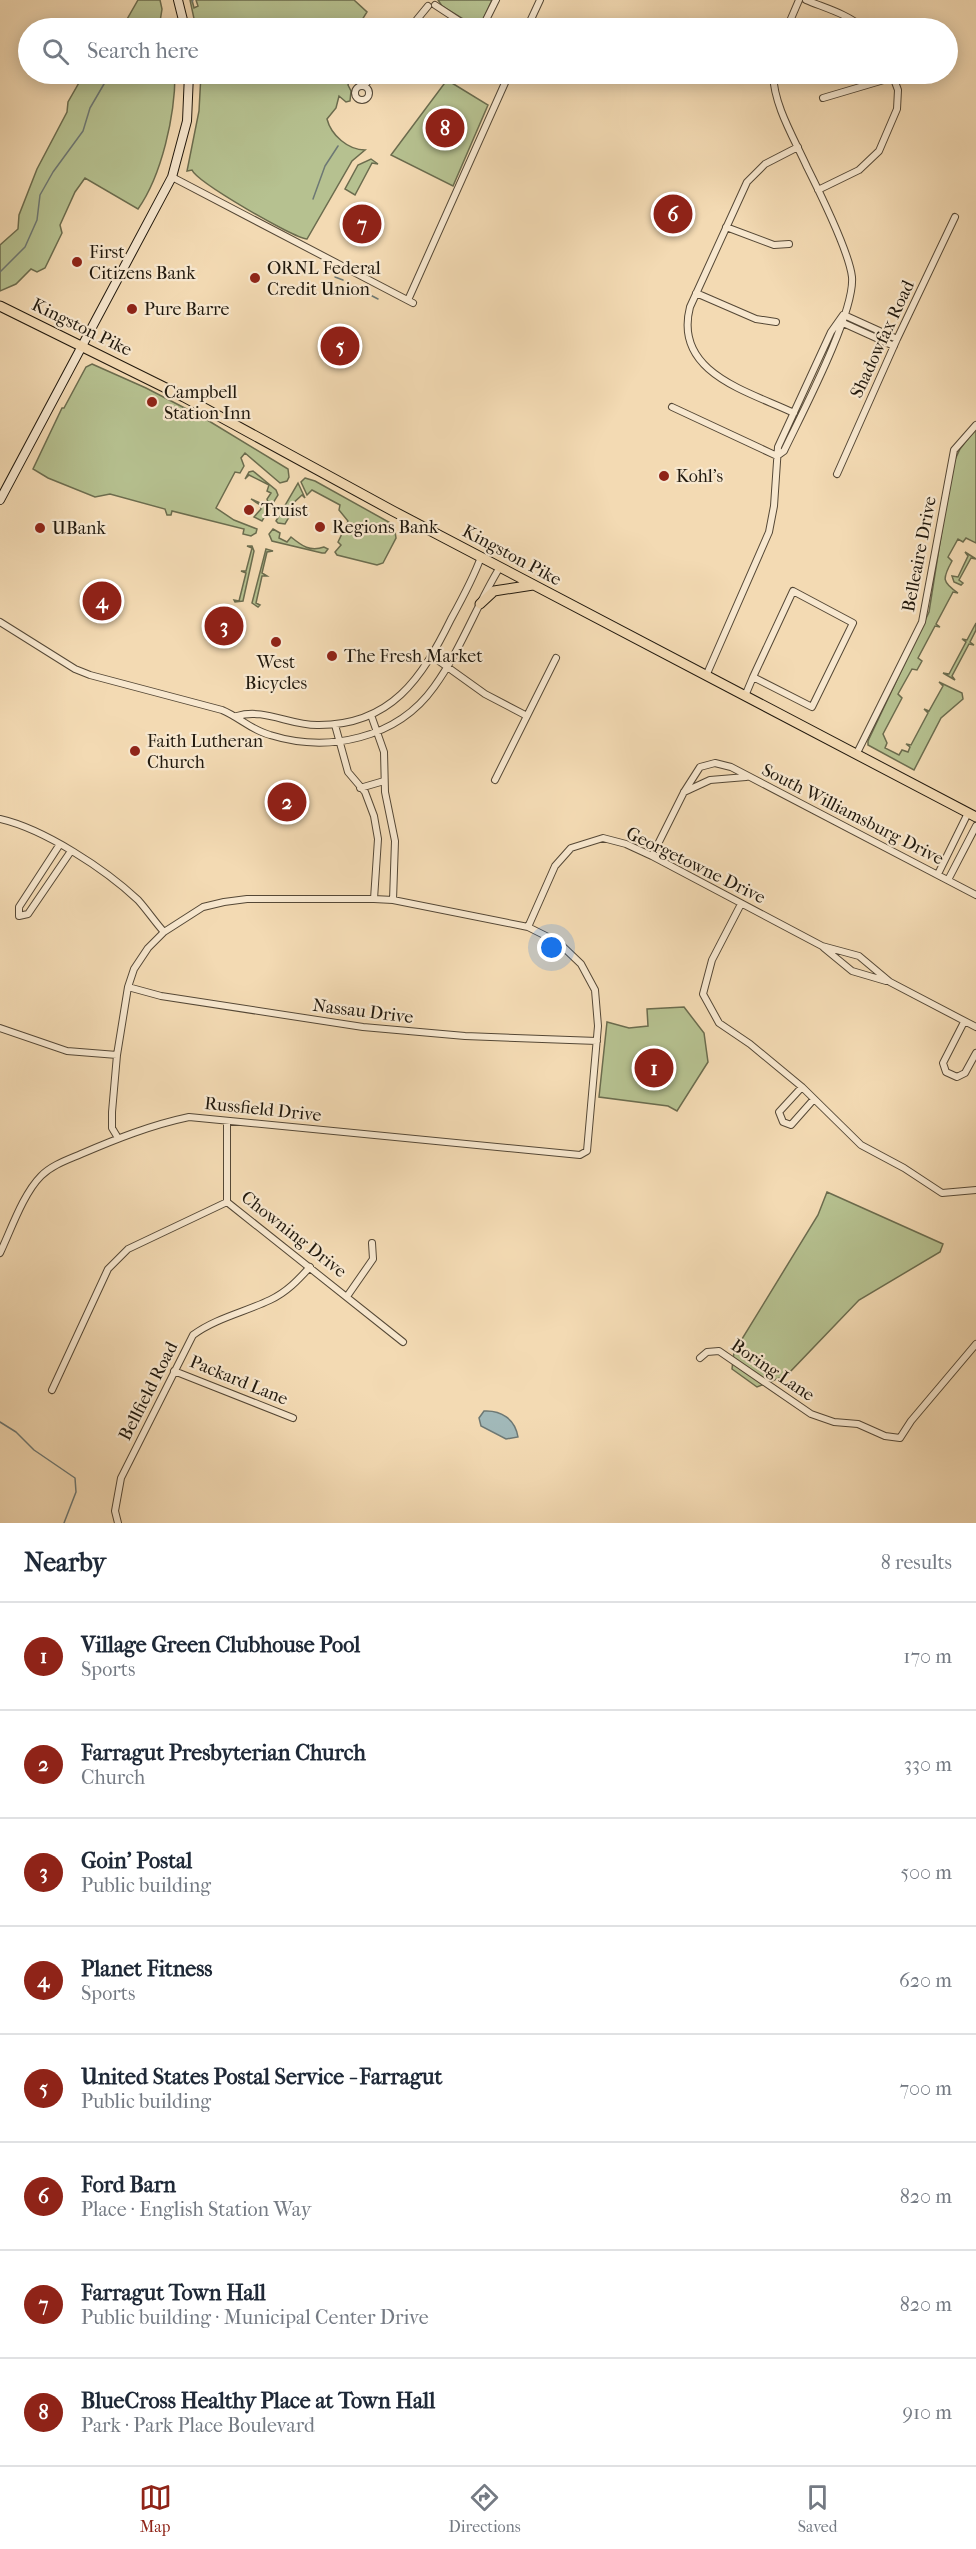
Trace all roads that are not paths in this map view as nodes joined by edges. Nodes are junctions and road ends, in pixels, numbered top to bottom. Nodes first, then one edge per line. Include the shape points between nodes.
1 (178, 0) edge
2 (495, 0) edge
3 (540, 0) edge
4 (800, 0) edge
5 (806, 0) edge
6 (431, 3) edge
7 (182, 18) edge
8 (418, 18) edge
9 (454, 18) edge
10 (487, 18) edge
11 (532, 18) edge
12 (792, 18) edge
13 (846, 18) edge
14 (189, 84) edge
15 (505, 84) edge
16 (774, 84) edge
17 (865, 84) edge
18 (896, 84) edge
19 (823, 98) dead end
20 (798, 147) junction
21 (172, 177) junction
22 (818, 190) junction
23 (955, 217) dead end
24 (726, 227) junction
25 (789, 244) dead end
26 (696, 293) junction
27 (0, 306) edge
28 (842, 319) junction
29 (776, 322) dead end
30 (897, 339) junction
31 (82, 346) junction
32 (894, 346) junction
33 (672, 407) dead end
34 (794, 413) junction
35 (976, 425) edge
36 (777, 456) junction
37 (837, 474) dead end
38 (0, 500) edge
39 (481, 557) junction
40 (500, 567) junction
41 (533, 585) junction
42 (480, 604) junction
43 (0, 622) edge
44 (432, 656) junction
45 (556, 658) dead end
46 (447, 668) junction
47 (706, 676) junction
48 (753, 677) junction
49 (745, 696) junction
50 (371, 715) junction
51 (237, 716) junction
52 (527, 716) junction
53 (335, 725) junction
54 (378, 732) junction
55 (339, 743) junction
56 (856, 755) junction
57 (747, 777) junction
58 (495, 780) dead end
59 (384, 781) junction
60 (360, 788) junction
61 (684, 792) junction
62 (972, 815) edge
63 (0, 819) edge
64 (976, 826) edge
65 (60, 844) junction
66 (71, 851) junction
67 (652, 856) junction
68 (938, 874) junction
69 (948, 880) junction
70 (976, 895) edge
71 (374, 899) junction
72 (393, 900) junction
73 (741, 904) junction
74 (528, 927) junction
75 (164, 932) junction
76 (822, 946) junction
77 (890, 982) junction
78 (128, 987) junction
79 (964, 1022) junction
80 (976, 1027) edge
81 (0, 1028) edge
82 (597, 1041) junction
83 (976, 1053) edge
84 (117, 1055) junction
85 (802, 1087) junction
86 (814, 1099) junction
87 (227, 1121) junction
88 (118, 1138) junction
89 (976, 1190) edge
90 (227, 1202) junction
91 (372, 1243) dead end
92 (0, 1252) edge
93 (310, 1267) junction
94 (348, 1295) junction
95 (404, 1341) dead end
96 (976, 1344) edge
97 (700, 1358) dead end
98 (174, 1371) junction
99 (52, 1390) dead end
100 (293, 1418) dead end
101 (118, 1523) edge

1 - 7 main road
2 - 10 street
3 - 11 street
4 - 12 street
5 - 13 street
6 - 8 street
6 - 9 street
14 - 21 main road via 187,122
15 - 21 street via 410,302
16 - 20 street
17 - 19 street
18 - 22 street via 897,108 879,151 859,170
20 - 22 street
20 - 24 street via 771,160 751,176
21 - 31 main road
22 - 28 street via 852,279
23 - 30 street, Shadowfax Road
24 - 25 street via 774,245
24 - 26 street
26 - 29 street via 756,319
26 - 34 street via 687,329 701,363 718,377
27 - 31 main road, Kingston Pike
28 - 30 street
28 - 32 street
28 - 34 street
28 - 36 street via 784,451
30 - 32 street, Shadowfax Road
31 - 38 main road
31 - 39 main road, Kingston Pike
32 - 37 street, Shadowfax Road
33 - 36 street
34 - 36 street
35 - 56 street, Belleaire Drive via 954,450 922,622
36 - 47 street via 769,532
39 - 40 main road, Kingston Pike
39 - 44 street
40 - 41 main road, Kingston Pike
40 - 42 street
41 - 42 main road via 494,591
41 - 47 main road, Kingston Pike
42 - 46 street
43 - 51 street via 90,675
44 - 46 street
44 - 50 street via 410,687
45 - 52 street
46 - 52 street
46 - 54 street via 425,698
47 - 49 main road, Kingston Pike
48 - 48 street via 793,591 853,623 812,707
48 - 49 street
49 - 56 main road, Kingston Pike
50 - 53 street
50 - 54 street
51 - 53 street via 256,713 298,724
51 - 55 street via 253,729 282,739
52 - 58 street
53 - 55 street
54 - 55 street
54 - 59 street via 386,765
55 - 60 street via 348,772
56 - 62 main road, Kingston Pike
57 - 61 street, South Williamsburg Drive via 710,780
57 - 61 street, South Williamsburg Drive via 731,766 715,763 700,767
57 - 68 street, South Williamsburg Drive
59 - 60 street
59 - 72 street via 395,841
60 - 71 street via 369,801 378,839
61 - 67 street, South Williamsburg Drive
62 - 68 street
63 - 65 street
64 - 69 street
65 - 66 street
65 - 66 street via 19,907 19,916 28,914
66 - 75 street via 138,901
67 - 73 street, Georgetowne Drive
67 - 74 street, Georgetowne Drive via 603,838 570,848 555,867
68 - 69 street, South Williamsburg Drive
69 - 70 street, South Williamsburg Drive
71 - 72 street
71 - 75 street via 247,898 203,907
72 - 74 street
73 - 76 street, Georgetowne Drive
73 - 85 street via 712,960 703,994 719,1023
74 - 82 street via 558,942 581,964 595,990
75 - 78 street via 148,948
76 - 77 street, Georgetowne Drive via 852,971
76 - 77 street, Georgetowne Drive via 860,956
77 - 79 street, Georgetowne Drive
78 - 82 street, Nassau Drive via 172,998 363,1028
78 - 84 street
79 - 80 street, Georgetowne Drive
79 - 83 street via 943,1063 946,1072 957,1077 965,1073
81 - 84 street via 67,1051
82 - 87 street, Russfield Drive via 587,1151 580,1155
84 - 88 street via 112,1128
85 - 86 street
85 - 86 street via 779,1112 783,1122 791,1125
86 - 89 street via 861,1145 942,1193
87 - 88 street, Russfield Drive via 189,1117
87 - 90 street, Chowning Drive
88 - 92 street, Russfield Drive via 57,1164 42,1175 31,1188
90 - 93 street, Chowning Drive
90 - 99 street via 128,1249 108,1269
91 - 94 street via 373,1259
93 - 94 street, Chowning Drive
93 - 98 street, Bellfield Road via 293,1286 271,1299 206,1325 193,1335
94 - 95 street, Chowning Drive
96 - 97 street, Boring Lane via 900,1438 811,1414 719,1351 707,1352
98 - 100 street, Packard Lane
98 - 101 street, Bellfield Road via 121,1478 115,1511

